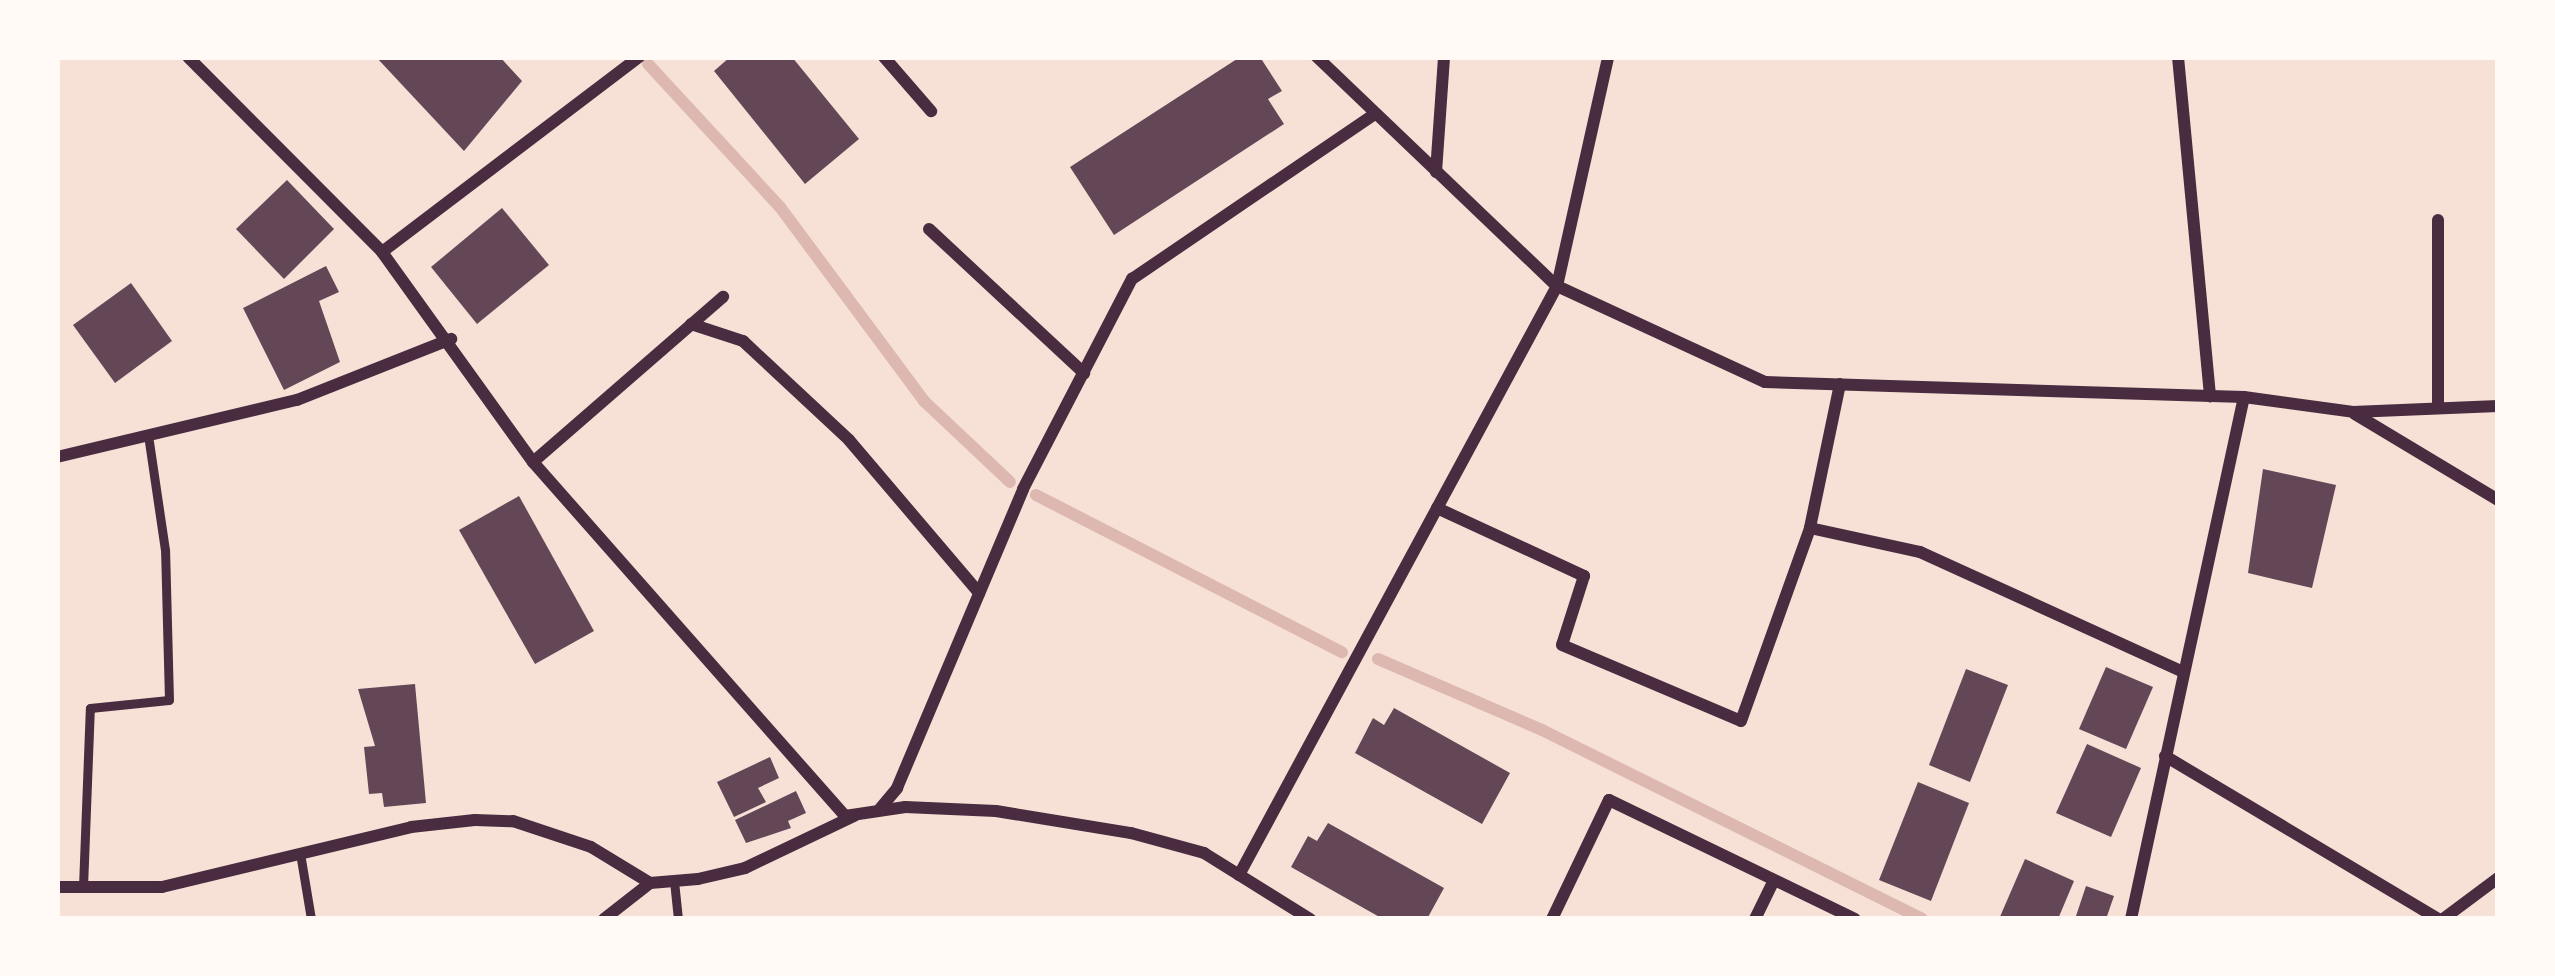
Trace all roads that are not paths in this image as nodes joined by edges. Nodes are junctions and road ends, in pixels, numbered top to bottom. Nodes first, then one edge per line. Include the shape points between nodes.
1 (188, 57) edge
2 (639, 57) edge
3 (884, 57) edge
4 (1317, 57) edge
5 (1338, 57) edge
6 (1444, 57) edge
7 (1608, 57) edge
8 (2178, 57) edge
9 (1339, 79) junction
10 (931, 111) dead end
11 (1375, 114) junction
12 (1436, 172) junction
13 (2438, 220) dead end
14 (928, 229) dead end
15 (382, 252) junction
16 (1557, 286) junction
17 (723, 296) dead end
18 (691, 324) junction
19 (451, 339) junction
20 (1084, 373) junction
21 (1840, 384) junction
22 (2210, 396) junction
23 (2244, 398) junction
24 (2438, 405) junction
25 (2498, 406) edge
26 (2353, 412) junction
27 (148, 441) junction
28 (57, 457) edge
29 (533, 462) junction
30 (2498, 500) edge
31 (1438, 508) junction
32 (1810, 528) junction
33 (980, 592) junction
34 (2183, 672) junction
35 (2165, 756) junction
36 (877, 812) junction
37 (857, 814) junction
38 (301, 860) junction
39 (1239, 875) junction
40 (2498, 878) edge
41 (1774, 880) junction
42 (674, 881) junction
43 (650, 884) junction
44 (57, 886) edge
45 (83, 886) junction
46 (311, 919) edge
47 (604, 919) edge
48 (677, 919) edge
49 (1310, 919) edge
50 (1552, 919) edge
51 (1755, 919) edge
52 (1855, 919) edge
53 (2131, 919) edge
54 (2440, 919) edge

1 - 15 street
2 - 15 street
3 - 10 street
4 - 9 street
5 - 9 street
6 - 12 street
7 - 16 street
8 - 22 street
9 - 11 street
11 - 12 street
11 - 20 street via 1132,279
12 - 16 street
13 - 24 street
14 - 20 street
15 - 19 street
16 - 21 street via 1765,382
16 - 31 street
17 - 18 street
18 - 29 street
18 - 33 street via 743,341 849,440
19 - 27 street via 297,400
19 - 29 street
20 - 33 street
21 - 22 street
21 - 32 street
22 - 23 street
23 - 26 street
23 - 34 street
24 - 25 street
24 - 26 street
26 - 30 street
27 - 28 street
27 - 45 lane via 165,550 169,700 90,708
29 - 37 street via 823,794 845,816
31 - 32 street via 1584,576 1562,645 1741,721
31 - 39 street
32 - 34 street via 1920,552
33 - 36 street via 897,788
34 - 35 street
35 - 53 street
35 - 54 street
36 - 37 street
36 - 39 street via 996,811 1131,833 1204,853
37 - 42 street via 745,868
38 - 43 street via 411,827 513,820 590,847
38 - 45 street via 162,887
38 - 46 lane
39 - 49 street
40 - 54 street
41 - 50 street via 1610,800
41 - 51 street
41 - 52 street
42 - 43 street
42 - 48 lane
43 - 47 street
44 - 45 street

